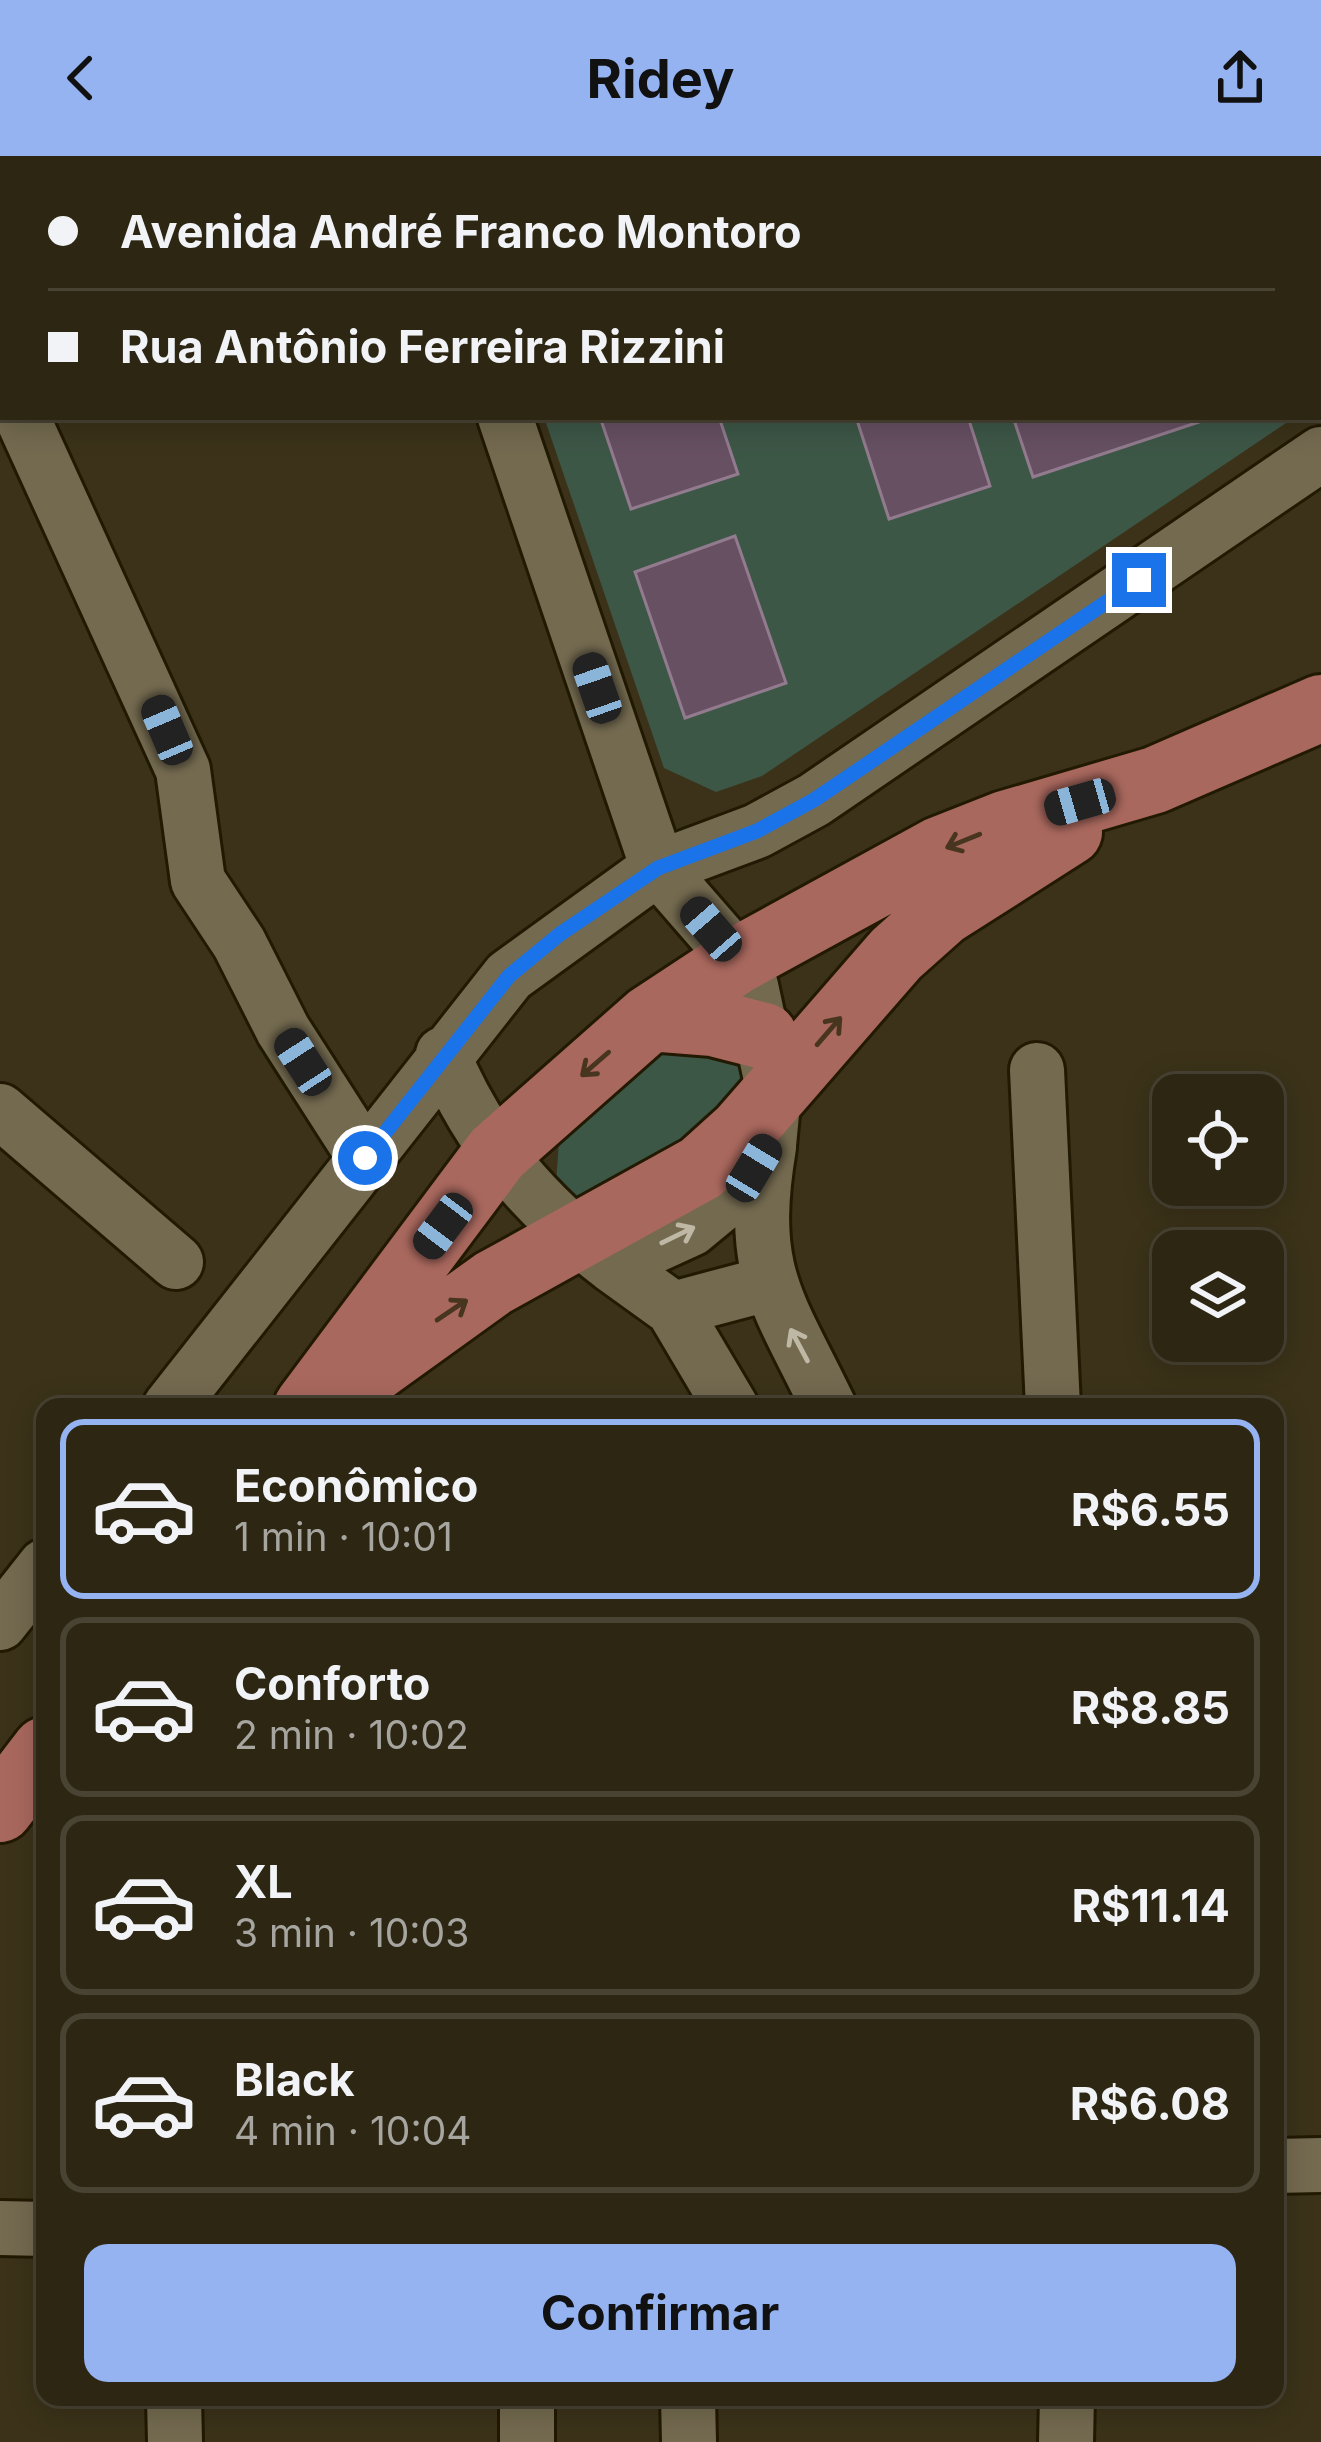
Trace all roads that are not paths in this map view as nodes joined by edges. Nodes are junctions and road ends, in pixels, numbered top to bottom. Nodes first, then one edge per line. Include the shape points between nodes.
1 (23, 420) edge
2 (506, 420) edge
3 (1321, 454) edge
4 (1321, 708) edge
5 (1155, 781) junction
6 (658, 868) junction
7 (737, 960) junction
8 (650, 1018) junction
9 (442, 1054) junction
10 (1037, 1070) dead end
11 (769, 1091) junction
12 (0, 1111) edge
13 (497, 1153) junction
14 (365, 1158) junction
15 (595, 1251) junction
16 (176, 1262) dead end
17 (767, 1284) junction
18 (673, 1309) junction
19 (177, 1398) edge
20 (314, 1398) edge
21 (338, 1398) edge
22 (725, 1398) edge
23 (825, 1398) edge
24 (1053, 1398) edge
25 (36, 1577) edge
26 (0, 1623) edge
27 (36, 1762) edge
28 (0, 1809) edge
29 (1321, 2165) edge
30 (1284, 2166) edge
31 (0, 2228) edge
32 (36, 2229) edge
33 (174, 2406) edge
34 (527, 2406) edge
35 (688, 2406) edge
36 (1067, 2406) edge
37 (175, 2442) edge
38 (527, 2442) edge
39 (689, 2442) edge
40 (1066, 2442) edge

1 - 14 street via 183,770 198,881
2 - 6 street
3 - 6 street via 814,800
4 - 5 main road
5 -> 7 main road via 939,850
11 -> 5 main road via 942,913
6 - 7 street
6 - 9 street via 509,976
7 - 8 main road
7 - 11 street via 751,986
8 - 11 main road via 681,1018
8 -> 13 main road
9 - 13 street
9 - 14 street
10 - 24 street
15 -> 11 main road via 701,1168
11 - 17 street via 760,1226
12 - 16 street
13 - 15 street
13 - 20 main road
14 - 19 street
15 - 18 street
21 -> 15 main road via 493,1282
17 - 18 street
23 -> 17 street
18 - 22 street
25 - 26 street
27 - 28 main road
29 - 30 street
31 - 32 street
33 - 37 street
34 - 38 street
35 - 39 street
36 - 40 street

